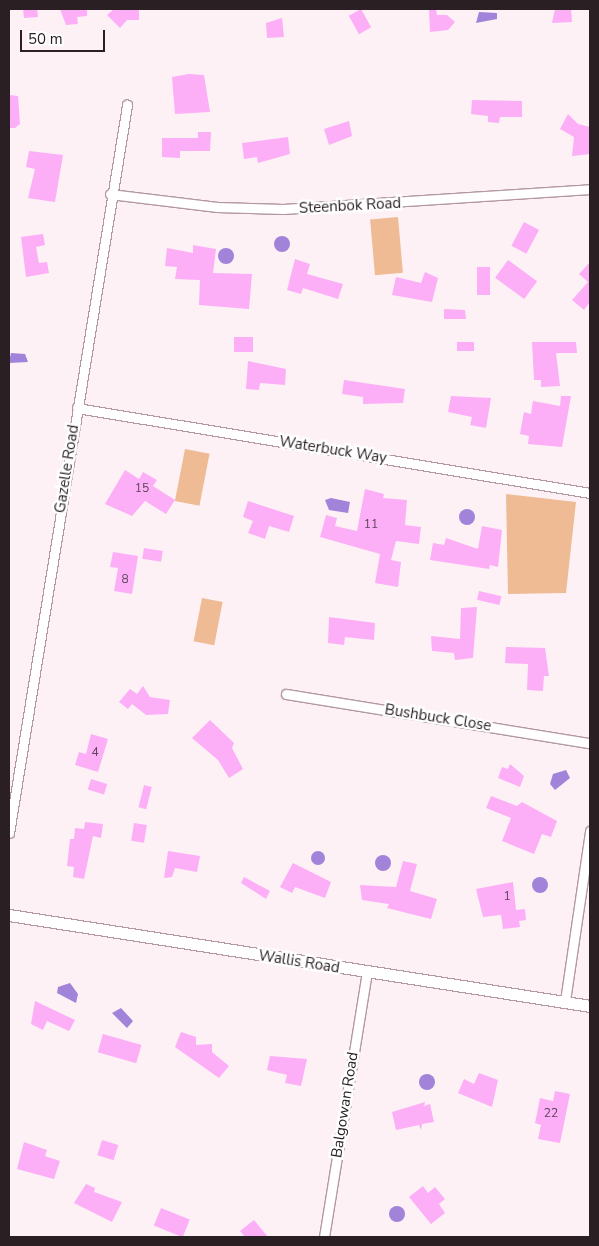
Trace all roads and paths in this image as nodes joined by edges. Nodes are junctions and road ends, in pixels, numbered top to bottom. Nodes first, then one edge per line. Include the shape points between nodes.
1 (127, 105) dead end
2 (590, 189) edge
3 (110, 194) junction
4 (77, 408) junction
5 (590, 493) edge
6 (286, 694) dead end
7 (590, 743) edge
8 (590, 831) edge
9 (9, 833) edge
10 (9, 914) edge
11 (367, 972) junction
12 (564, 1002) junction
13 (590, 1006) edge
14 (324, 1237) edge

1 - 3 street, Gazelle Road
2 - 3 street, Steenbok Road via 283,209 217,207
3 - 4 street, Gazelle Road
4 - 5 street, Waterbuck Way
4 - 9 street, Gazelle Road
6 - 7 street, Bushbuck Close
8 - 12 street
10 - 11 street, Wallis Road
11 - 12 street, Wallis Road
11 - 14 street, Balgowan Road
12 - 13 street, Wallis Road

